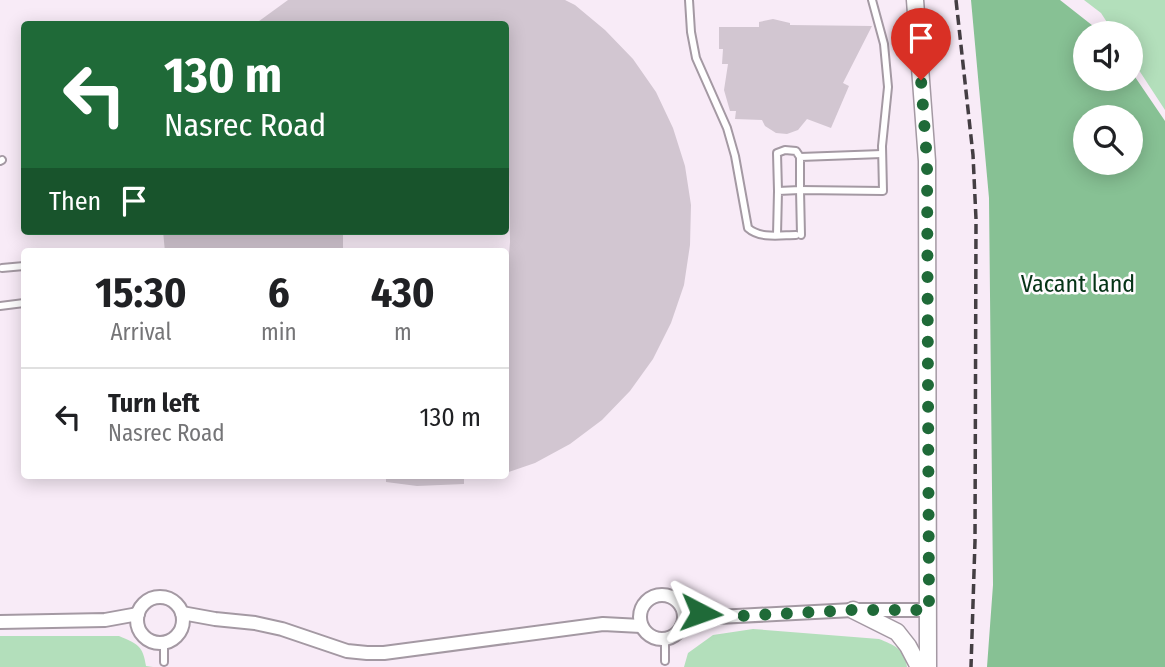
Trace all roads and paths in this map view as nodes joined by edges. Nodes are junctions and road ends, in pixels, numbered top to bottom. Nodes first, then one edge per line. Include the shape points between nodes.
1 (689, 0) edge
2 (872, 0) edge
3 (915, 0) edge
4 (882, 154) junction
5 (800, 157) junction
6 (800, 190) junction
7 (778, 191) junction
8 (777, 234) junction
9 (21, 266) edge
10 (2, 268) dead end
11 (21, 303) edge
12 (0, 306) edge
13 (640, 610) junction
14 (683, 610) junction
15 (853, 610) junction
16 (929, 610) junction
17 (182, 613) junction
18 (138, 614) junction
19 (718, 617) junction
20 (215, 619) junction
21 (104, 620) junction
22 (0, 622) edge
23 (603, 624) junction
24 (641, 626) junction
25 (682, 626) junction
26 (181, 628) junction
27 (139, 629) junction
28 (665, 639) junction
29 (164, 643) junction
30 (665, 661) dead end
31 (164, 662) dead end
32 (919, 667) edge
33 (928, 667) edge

1 - 8 lane via 696,58 727,128 748,229
2 - 4 lane via 884,44 888,87
3 - 16 main road via 927,161
4 - 5 lane
4 - 6 lane via 883,191
5 - 6 lane
5 - 7 lane via 796,151 777,153
6 - 7 lane
6 - 8 lane via 799,235
7 - 8 lane
9 - 10 lane
11 - 12 lane
13 - 14 street via 648,599 661,595 675,599
13 - 23 street
13 - 24 street
14 - 19 street
14 - 25 street
15 - 16 street
15 - 19 street
15 - 32 main road via 897,632
16 - 33 main road
17 - 18 street via 175,603 159,598 146,603
17 - 20 street
17 - 26 street
18 - 21 street
18 - 27 street
19 - 25 street
20 - 23 street via 282,629 367,653
20 - 26 street
21 - 22 street
21 - 27 street
23 - 24 street
24 - 28 street via 650,637
25 - 28 street
26 - 29 street
27 - 29 street via 149,640
28 - 30 lane
29 - 31 lane

